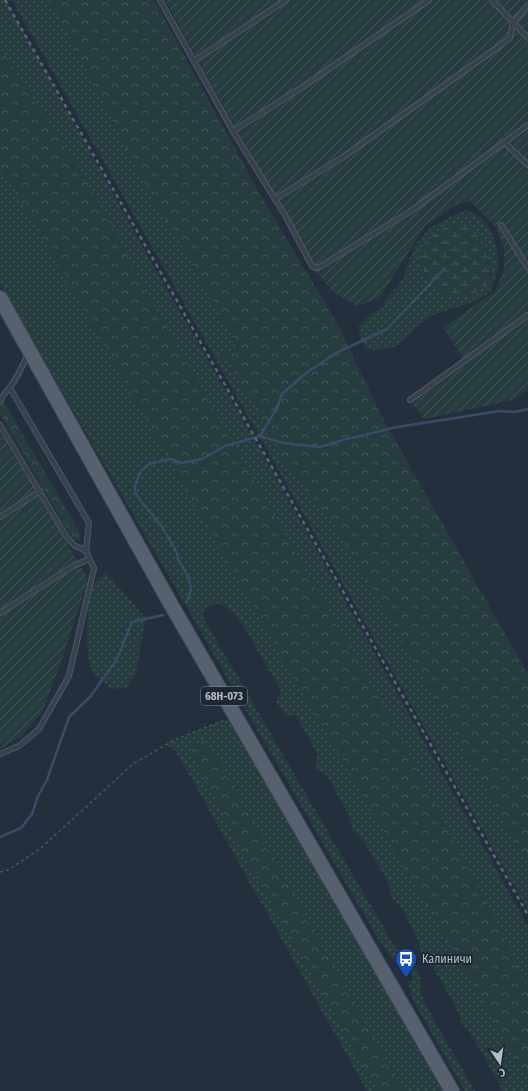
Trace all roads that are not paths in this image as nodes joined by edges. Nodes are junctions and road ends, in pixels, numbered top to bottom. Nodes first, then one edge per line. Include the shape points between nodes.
1 (160, 0) edge
2 (286, 0) edge
3 (429, 0) edge
4 (492, 0) edge
5 (528, 5) edge
6 (513, 23) junction
7 (528, 38) edge
8 (194, 61) junction
9 (528, 125) edge
10 (233, 131) junction
11 (504, 142) junction
12 (528, 165) edge
13 (275, 199) junction
14 (501, 225) dead end
15 (528, 268) edge
16 (0, 298) edge
17 (528, 315) edge
18 (30, 350) junction
19 (10, 388) junction
20 (410, 400) dead end
21 (0, 402) edge
22 (0, 425) edge
23 (40, 491) junction
24 (0, 517) edge
25 (86, 551) junction
26 (89, 559) junction
27 (0, 614) edge
28 (0, 754) edge
29 (452, 1091) edge

1 - 8 lane
2 - 8 lane
3 - 10 lane via 301,88
4 - 6 lane
5 - 6 lane
6 - 7 lane
6 - 13 lane via 510,38 498,47 343,157
8 - 10 lane
9 - 11 lane
10 - 13 lane
11 - 12 lane
11 - 13 lane via 411,211 318,267 312,266
14 - 15 lane
16 - 18 main road, 68Н-073
17 - 20 lane
18 - 19 lane
18 - 29 main road, 68Н-073 via 169,601
19 - 21 lane via 3,393
19 - 25 lane via 90,523
22 - 23 lane
23 - 24 lane
23 - 25 lane via 66,536 74,545
25 - 26 lane
26 - 27 lane via 73,566
26 - 28 lane via 94,568 69,676 39,729 19,746

